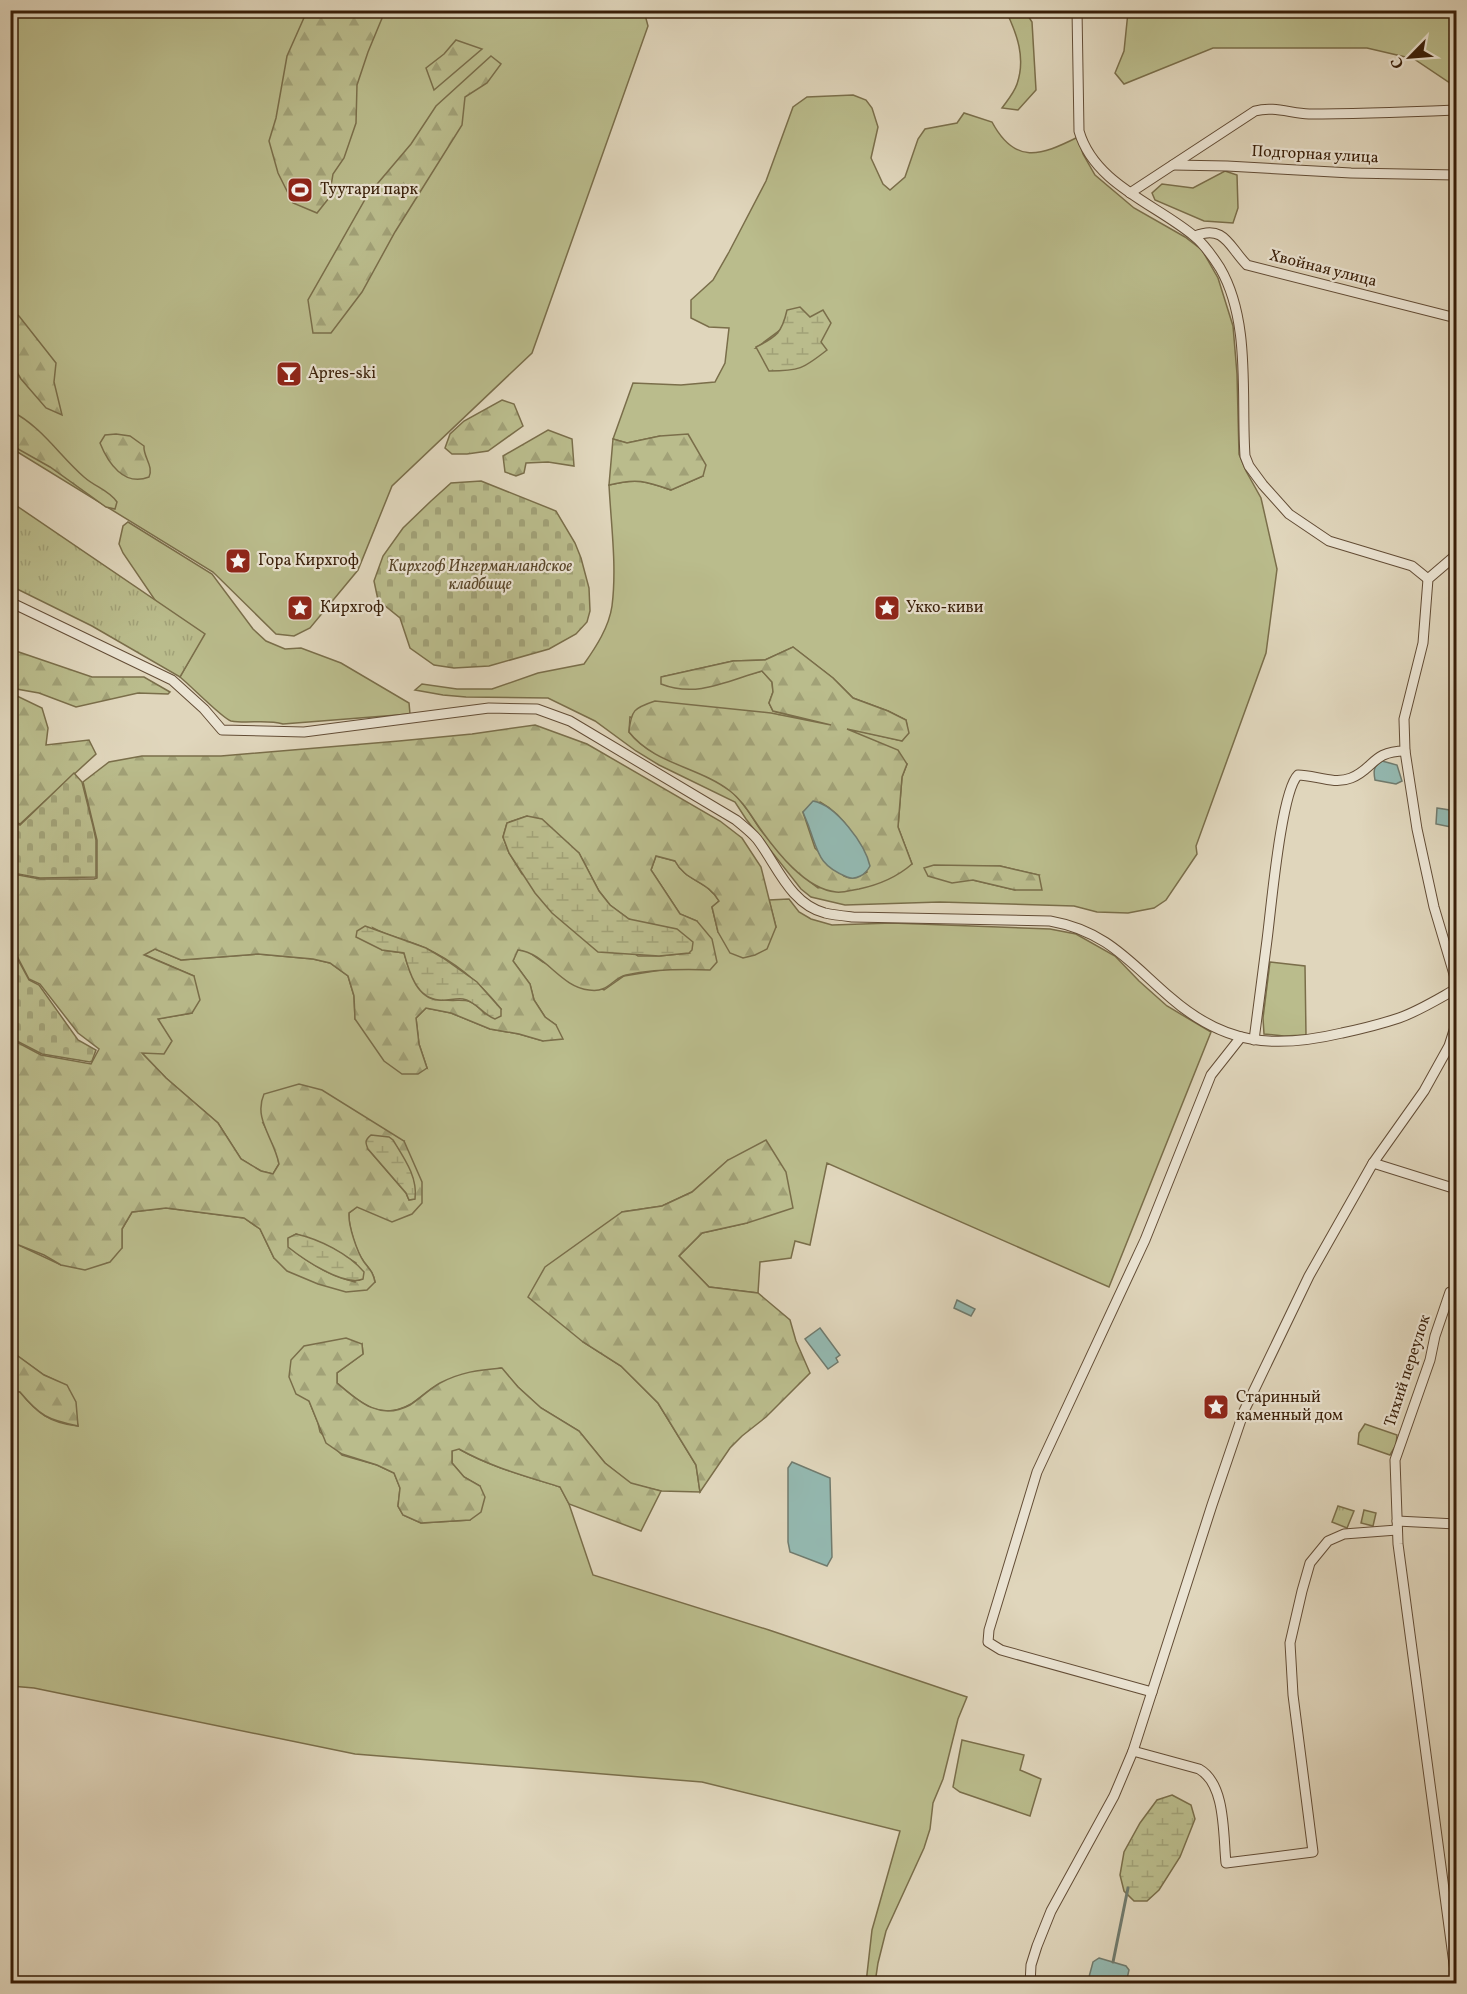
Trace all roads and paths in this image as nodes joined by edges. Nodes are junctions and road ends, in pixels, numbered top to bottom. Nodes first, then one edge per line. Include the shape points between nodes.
1 (1077, 10) edge
2 (1456, 110) edge
3 (1173, 165) junction
4 (1456, 175) edge
5 (1130, 193) junction
6 (1195, 236) junction
7 (1456, 318) edge
8 (1456, 555) edge
9 (1428, 579) junction
10 (10, 602) edge
11 (1405, 752) junction
12 (1456, 981) edge
13 (1456, 989) edge
14 (1456, 1024) edge
15 (1241, 1037) junction
16 (1254, 1040) junction
17 (1373, 1163) junction
18 (1456, 1189) edge
19 (1450, 1292) dead end
20 (1456, 1524) edge
21 (1397, 1526) junction
22 (1152, 1692) junction
23 (1133, 1751) junction
24 (1456, 1979) edge
25 (1030, 1983) edge

1 - 5 street via 1079,131 1083,145 1100,167
2 - 3 street via 1303,114 1267,108 1255,111
3 - 4 street, Подгорная улица
3 - 5 street
5 - 6 street
6 - 7 street, Хвойная улица via 1216,233 1228,241 1247,265
6 - 9 street via 1220,269 1238,315 1245,456 1249,466 1289,514 1329,541 1412,566
8 - 9 street
9 - 11 street via 1423,643 1404,718
10 - 15 street via 172,680 222,730 304,732 489,708 537,709 554,714 736,820 756,839 800,899 824,913 1064,924 1111,944 1190,1013 1210,1026
11 - 12 street via 1434,907
11 - 16 street via 1380,755 1350,779 1298,775 1294,779 1280,841
13 - 16 street via 1400,1017 1311,1041
14 - 17 street via 1449,1047 1424,1091
15 - 16 street
15 - 22 street via 1211,1075 1145,1240 1037,1472 989,1630 988,1641 1000,1650
17 - 18 street
17 - 22 street via 1309,1276 1244,1411
19 - 21 street, Тихий переулок via 1395,1460
20 - 21 street
21 - 23 street via 1344,1534 1328,1541 1310,1563 1302,1591 1290,1643 1313,1852 1226,1863 1220,1801 1208,1774
21 - 24 street
22 - 23 street
23 - 25 street via 1114,1796 1052,1911 1031,1965

